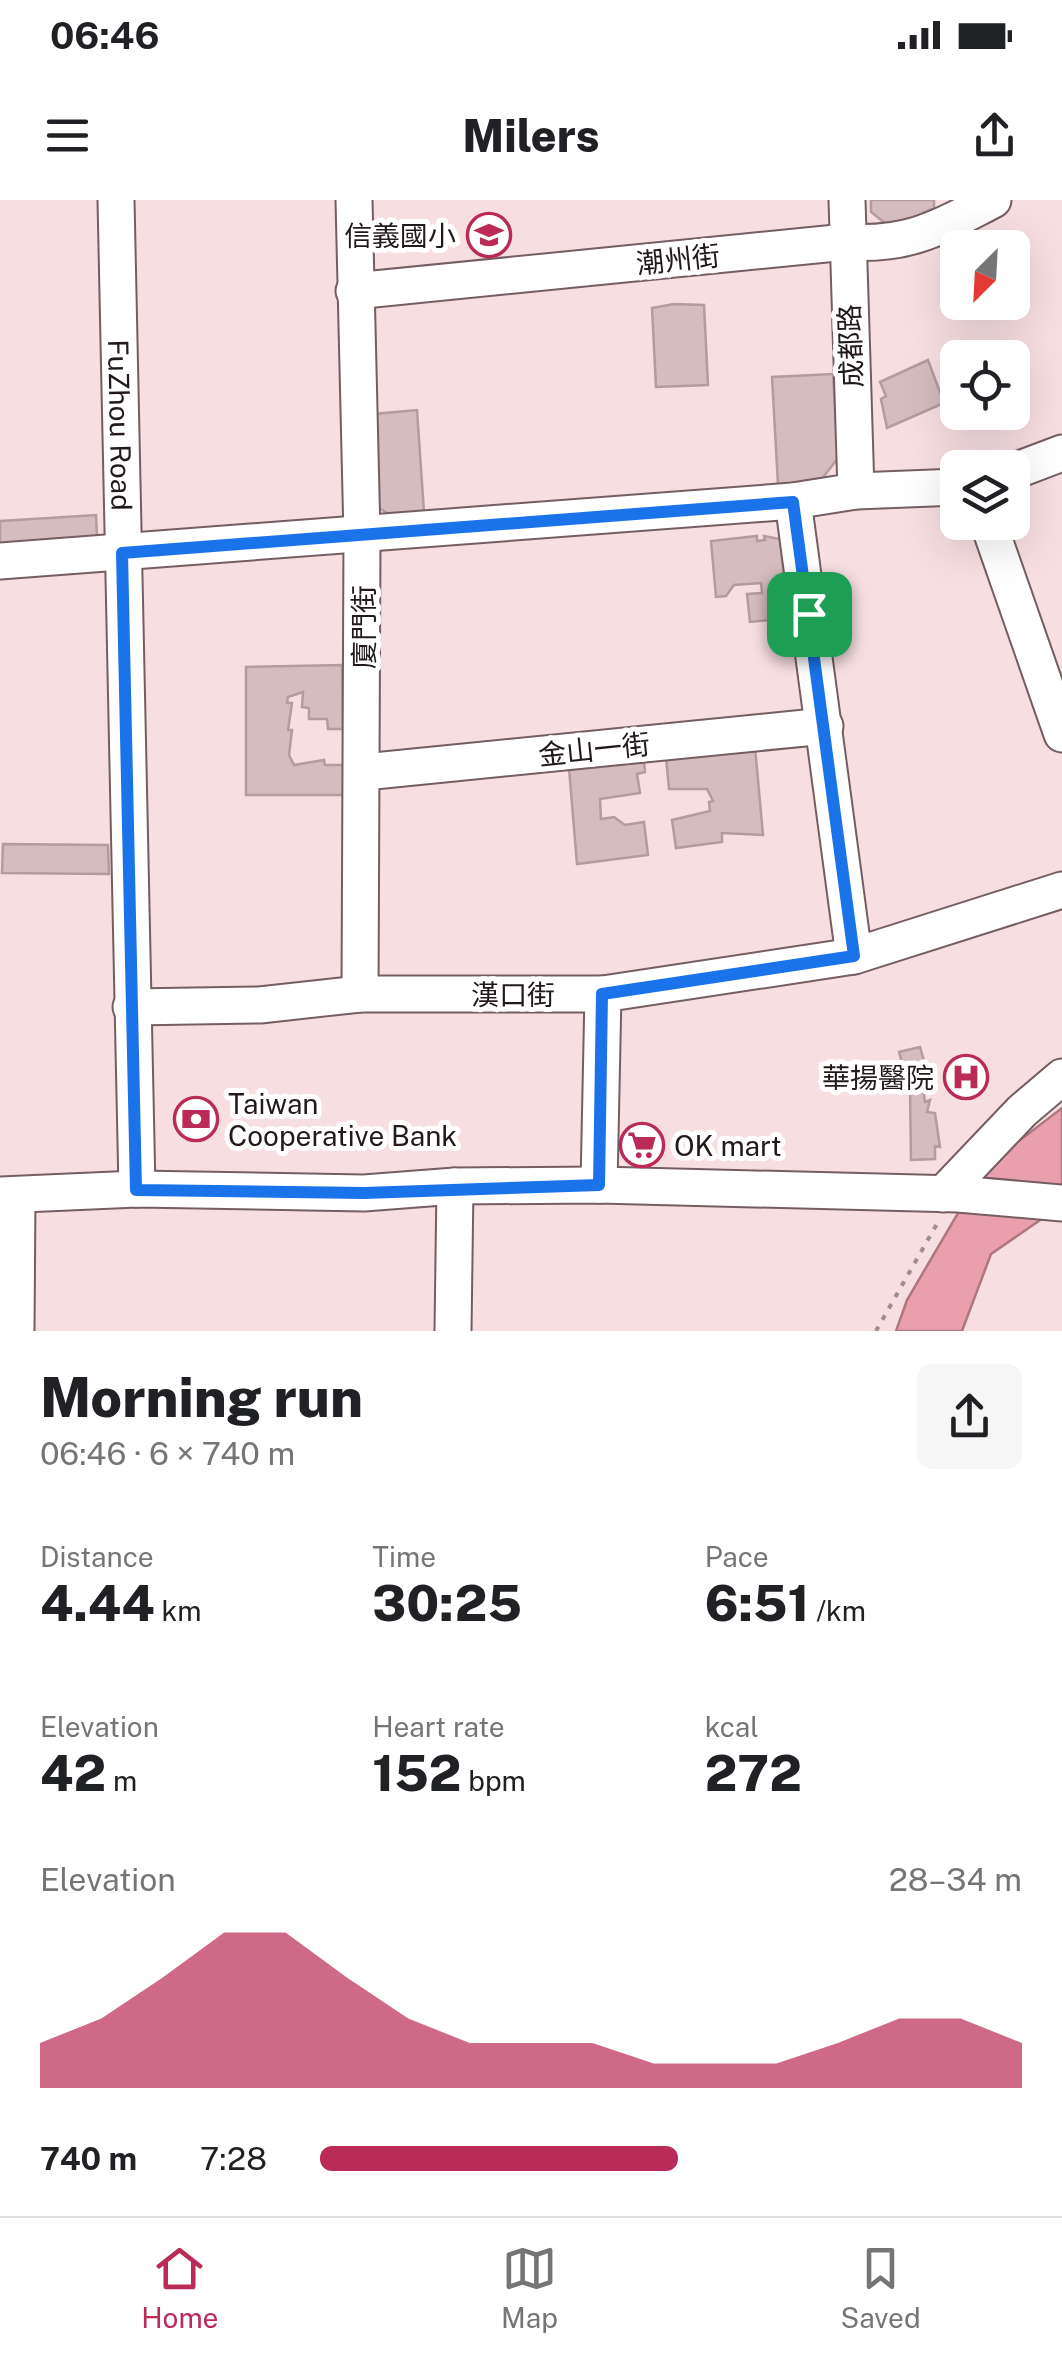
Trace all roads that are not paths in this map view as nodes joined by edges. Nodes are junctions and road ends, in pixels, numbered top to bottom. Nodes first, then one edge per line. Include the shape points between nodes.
1 (116, 200) edge
2 (354, 200) edge
3 (846, 200) edge
4 (993, 200) edge
5 (846, 242) junction
6 (354, 291) junction
7 (1062, 453) edge
8 (1030, 465) edge
9 (940, 488) edge
10 (856, 491) junction
11 (793, 502) junction
12 (362, 536) junction
13 (994, 540) edge
14 (122, 553) junction
15 (0, 561) edge
16 (825, 726) junction
17 (1062, 734) edge
18 (364, 772) junction
19 (1062, 890) edge
20 (854, 956) junction
21 (360, 994) junction
22 (602, 994) junction
23 (130, 1006) junction
24 (1062, 1077) edge
25 (599, 1185) junction
26 (455, 1186) junction
27 (136, 1190) junction
28 (952, 1194) junction
29 (8, 1195) edge
30 (1062, 1203) edge
31 (16, 1331) edge
32 (453, 1331) edge

1 - 14 street, FuZhou Road
2 - 6 street, 廈門街
3 - 5 street, 成都路
4 - 5 street, 潮州街 via 889,245
5 - 6 street, 潮州街
5 - 10 street, 成都路
6 - 12 street, 廈門街
7 - 8 street
9 - 10 street
10 - 11 street
11 - 12 street
11 - 16 street
12 - 14 street
12 - 18 street, 廈門街
13 - 17 street
14 - 15 street
14 - 23 street, FuZhou Road
16 - 18 street, 金山一街
16 - 20 street
18 - 21 street, 廈門街
19 - 20 street, 漢口街
20 - 22 street, 漢口街
21 - 22 street, 漢口街
21 - 23 street, 漢口街 via 260,1005
22 - 25 street
23 - 27 street, FuZhou Road
24 - 28 street via 1022,1110
25 - 26 street
25 - 28 street
26 - 27 street via 364,1193
26 - 32 street
27 - 29 street
28 - 30 street
29 - 31 street

